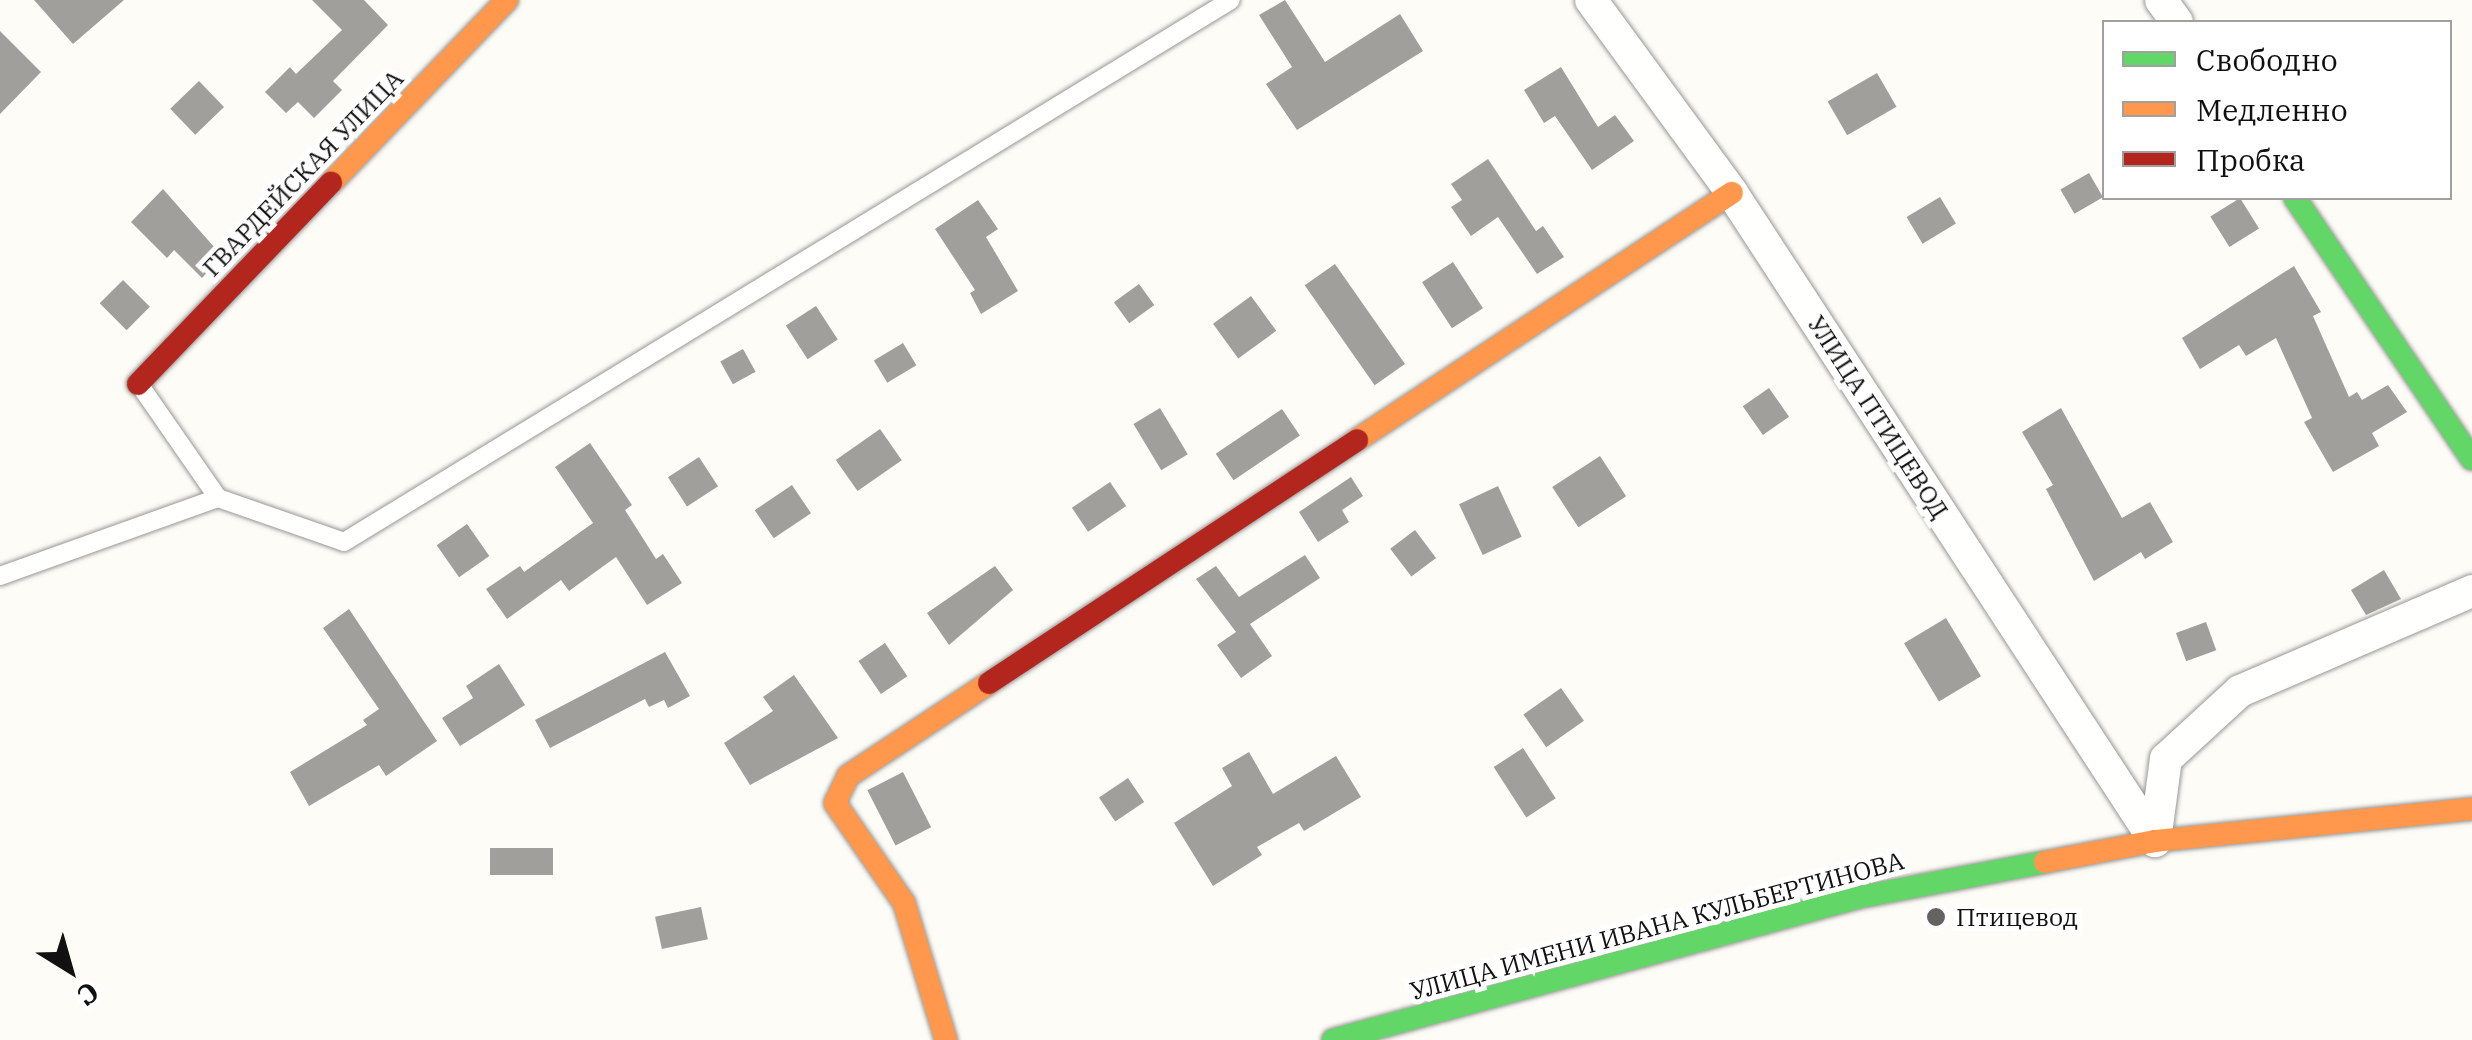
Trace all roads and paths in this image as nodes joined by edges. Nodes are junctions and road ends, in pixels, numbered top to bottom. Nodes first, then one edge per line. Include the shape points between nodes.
1 (507, 0) edge
2 (1231, 0) edge
3 (1591, 0) edge
4 (1732, 193) junction
5 (2296, 200) edge
6 (138, 384) joint
7 (2472, 459) edge
8 (218, 498) junction
9 (0, 576) edge
10 (2472, 591) edge
11 (2472, 809) edge
12 (2155, 841) junction
13 (946, 1040) edge
14 (1332, 1040) edge

1 - 6 street, ГВАРДЕЙСКАЯ УЛИЦА
2 - 8 lane via 344,542
3 - 4 street, УЛИЦА ПТИЦЕВОД
4 - 12 street, УЛИЦА ПТИЦЕВОД
4 - 13 street via 848,776 835,804 904,903
5 - 7 street
6 - 8 lane
8 - 9 lane
10 - 12 street via 2240,691 2166,759
11 - 12 street, УЛИЦА ИМЕНИ ИВАНА КУЛЬБЕРТИНОВА
12 - 14 street, УЛИЦА ИМЕНИ ИВАНА КУЛЬБЕРТИНОВА via 1860,898

